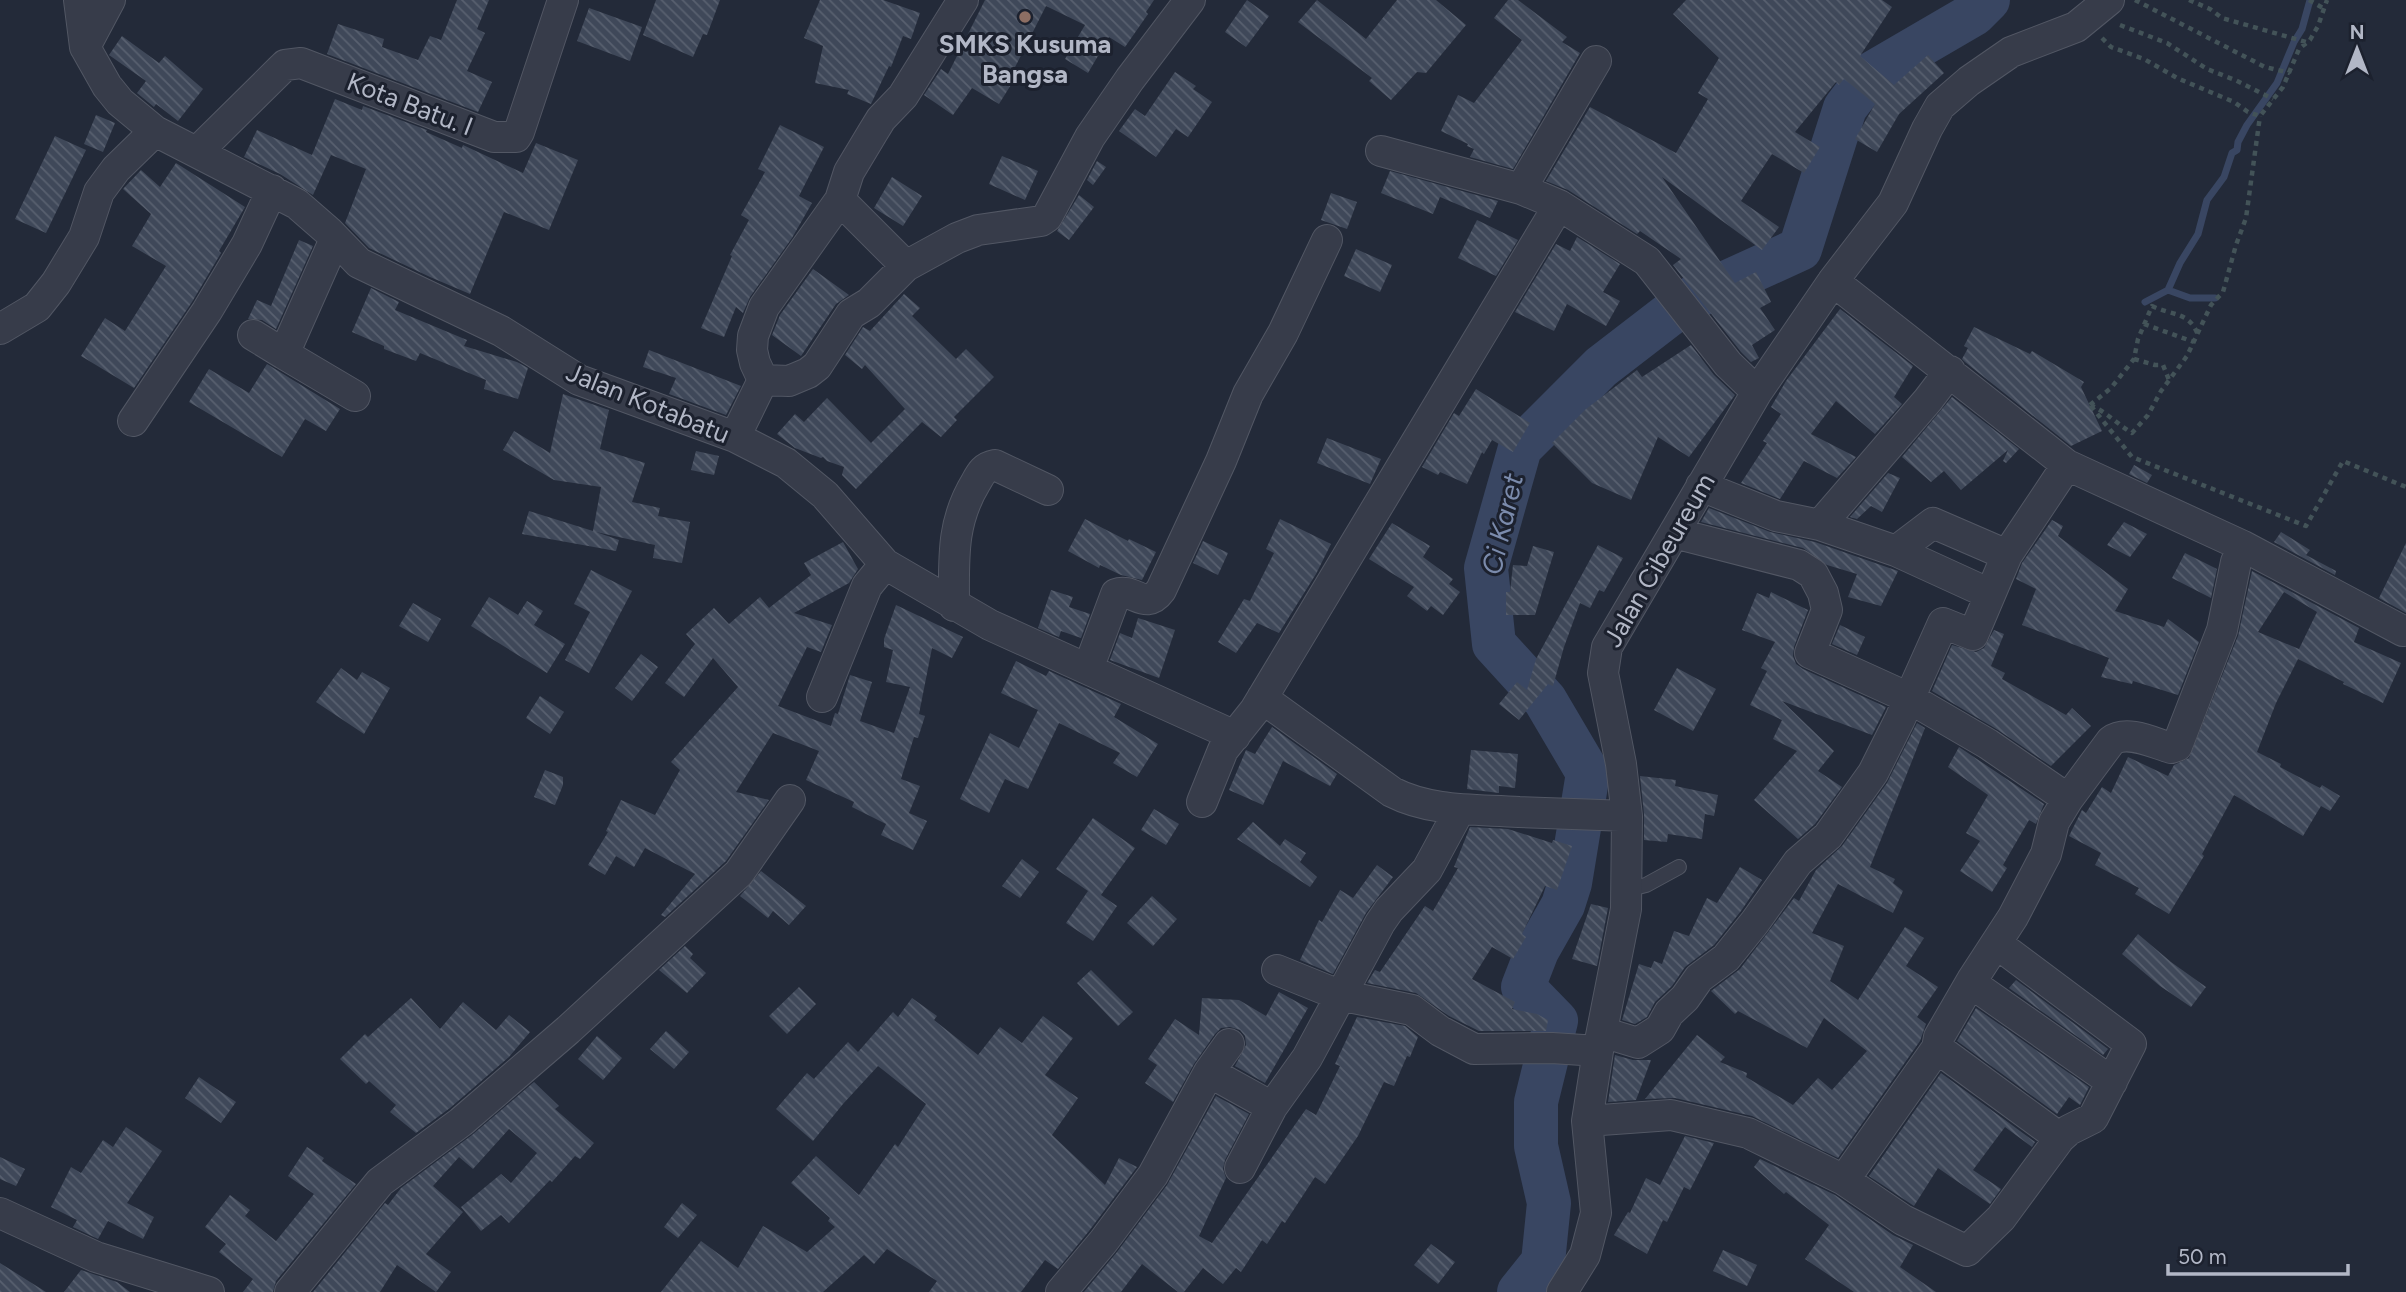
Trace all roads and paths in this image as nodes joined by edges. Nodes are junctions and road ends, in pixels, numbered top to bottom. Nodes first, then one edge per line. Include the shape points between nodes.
1 (79, 0) edge
2 (110, 0) edge
3 (563, 0) edge
4 (963, 0) edge
5 (1190, 0) edge
6 (2135, 0) edge
7 (2189, 0) edge
8 (2309, 0) edge
9 (2327, 0) edge
10 (2323, 8) junction
11 (2098, 10) edge
12 (2307, 43) junction
13 (85, 47) junction
14 (1596, 61) dead end
15 (2290, 74) junction
16 (2273, 99) junction
17 (2260, 116) junction
18 (155, 131) junction
19 (1381, 151) dead end
20 (197, 152) junction
21 (1521, 189) junction
22 (272, 190) junction
23 (840, 200) junction
24 (1559, 205) junction
25 (335, 239) junction
26 (1327, 240) dead end
27 (906, 266) junction
28 (1833, 281) junction
29 (2144, 324) junction
30 (0, 329) edge
31 (253, 335) dead end
32 (2198, 335) junction
33 (2194, 342) junction
34 (284, 354) junction
35 (2134, 359) junction
36 (1950, 371) junction
37 (763, 380) junction
38 (2169, 380) junction
39 (1757, 393) junction
40 (355, 396) dead end
41 (2090, 405) junction
42 (133, 421) dead end
43 (735, 437) junction
44 (2067, 466) junction
45 (1701, 486) junction
46 (2406, 487) edge
47 (1048, 490) dead end
48 (1820, 525) junction
49 (1674, 533) junction
50 (2243, 546) junction
51 (1896, 551) junction
52 (2007, 555) junction
53 (886, 564) junction
54 (1990, 594) junction
55 (954, 606) junction
56 (2403, 631) dead end
57 (1088, 669) junction
58 (822, 697) dead end
59 (1262, 698) junction
60 (1909, 698) junction
61 (1235, 736) junction
62 (2068, 799) junction
63 (790, 800) dead end
64 (1202, 802) dead end
65 (1460, 809) junction
66 (1627, 816) junction
67 (1679, 867) dead end
68 (1626, 890) junction
69 (1996, 943) junction
70 (1277, 970) dead end
71 (1970, 983) junction
72 (1339, 995) junction
73 (1600, 1042) junction
74 (1229, 1044) dead end
75 (1937, 1048) junction
76 (1209, 1072) junction
77 (2112, 1082) junction
78 (1272, 1107) junction
79 (1587, 1121) junction
80 (2060, 1138) junction
81 (1240, 1168) dead end
82 (1844, 1180) junction
83 (0, 1213) edge
84 (209, 1292) edge
85 (290, 1292) edge
86 (1061, 1292) edge
87 (1562, 1292) edge

1 - 13 street, Jalan Kotabatu
2 - 13 street
3 - 20 street, Kota Batu. I via 516,136 494,136 301,63 285,65
4 - 23 street via 903,96 873,132 849,172
5 - 27 street via 1090,137 1046,217 1032,224 978,230
6 - 15 path via 2265,67
7 - 12 path via 2234,22
8 - 10 path
9 - 10 path
10 - 12 path
11 - 16 path
11 - 17 path via 2111,47
11 - 28 street, Jalan Cibeureum via 1993,64 1940,106 1893,203
12 - 15 path via 2299,49
13 - 18 street, Jalan Kotabatu via 120,102
14 - 21 street
15 - 16 path
16 - 17 path
17 - 32 path via 2246,218 2223,292 2211,305
18 - 20 street, Jalan Kotabatu
18 - 30 street via 99,192 84,237 56,283 37,307
19 - 21 street
20 - 22 street, Jalan Kotabatu
21 - 24 street
22 - 25 street, Jalan Kotabatu via 298,204
22 - 42 street via 247,244 207,311
23 - 27 street
23 - 37 street via 758,321 752,350
24 - 39 street via 1647,261 1728,364
24 - 59 street
25 - 34 street
25 - 43 street, Jalan Kotabatu via 370,270 501,331 579,380
26 - 57 street via 1248,394 1161,590 1146,600 1123,591 1116,594
27 - 37 street via 869,303 851,314 817,366 789,381
28 - 36 street
28 - 39 street, Jalan Cibeureum
29 - 32 path via 2152,306 2184,317
29 - 33 path
29 - 35 path
31 - 34 street
32 - 33 path
33 - 38 path
34 - 40 street
35 - 38 path via 2163,365
35 - 41 path
36 - 44 street
36 - 48 street
37 - 43 street
38 - 41 path via 2132,433
39 - 45 street, Jalan Cibeureum
41 - 46 path via 2132,457 2306,526 2343,461
43 - 53 street, Jalan Kotabatu via 786,463 825,495
44 - 50 street
44 - 52 street
45 - 48 street via 1776,516
45 - 49 street, Jalan Cibeureum
47 - 55 street via 995,466 983,471 956,527
48 - 51 street
49 - 60 street via 1799,565 1813,574 1827,610 1810,653
49 - 66 street, Jalan Cibeureum via 1607,647 1603,666
50 - 56 street
50 - 62 street via 2222,630 2177,746 2118,736
51 - 52 street via 1933,523
51 - 54 street
52 - 54 street
53 - 55 street, Jalan Kotabatu
53 - 58 street via 867,586
54 - 60 street via 1973,635 1943,623
55 - 57 street, Jalan Kotabatu
57 - 61 street, Jalan Kotabatu
59 - 61 street
59 - 65 street via 1392,792 1423,804
60 - 62 street via 1988,744
60 - 73 street via 1873,773 1828,836 1798,862 1726,958 1699,978 1660,1029 1639,1043
61 - 64 street via 1223,750
62 - 69 street via 2054,822 2046,853
63 - 85 street via 739,873 568,1030 460,1122 380,1182
65 - 66 street
65 - 72 street via 1427,870 1388,910
66 - 68 street, Jalan Cibeureum
67 - 68 lane
68 - 73 street, Jalan Cibeureum
69 - 71 street
69 - 77 street via 2131,1044
70 - 72 street
71 - 75 street
71 - 77 street
72 - 73 street via 1412,1010 1474,1049
72 - 78 street via 1307,1058
73 - 79 street, Jalan Cibeureum
74 - 76 street
75 - 80 street
75 - 82 street
76 - 78 street
76 - 86 street via 1153,1175
77 - 80 street via 2093,1118
78 - 81 street
79 - 82 street via 1671,1115 1696,1119 1748,1133
79 - 87 street, Jalan Cibeureum via 1596,1213 1584,1255
80 - 82 street via 2001,1218 1967,1251 1903,1220
83 - 84 street via 96,1257

